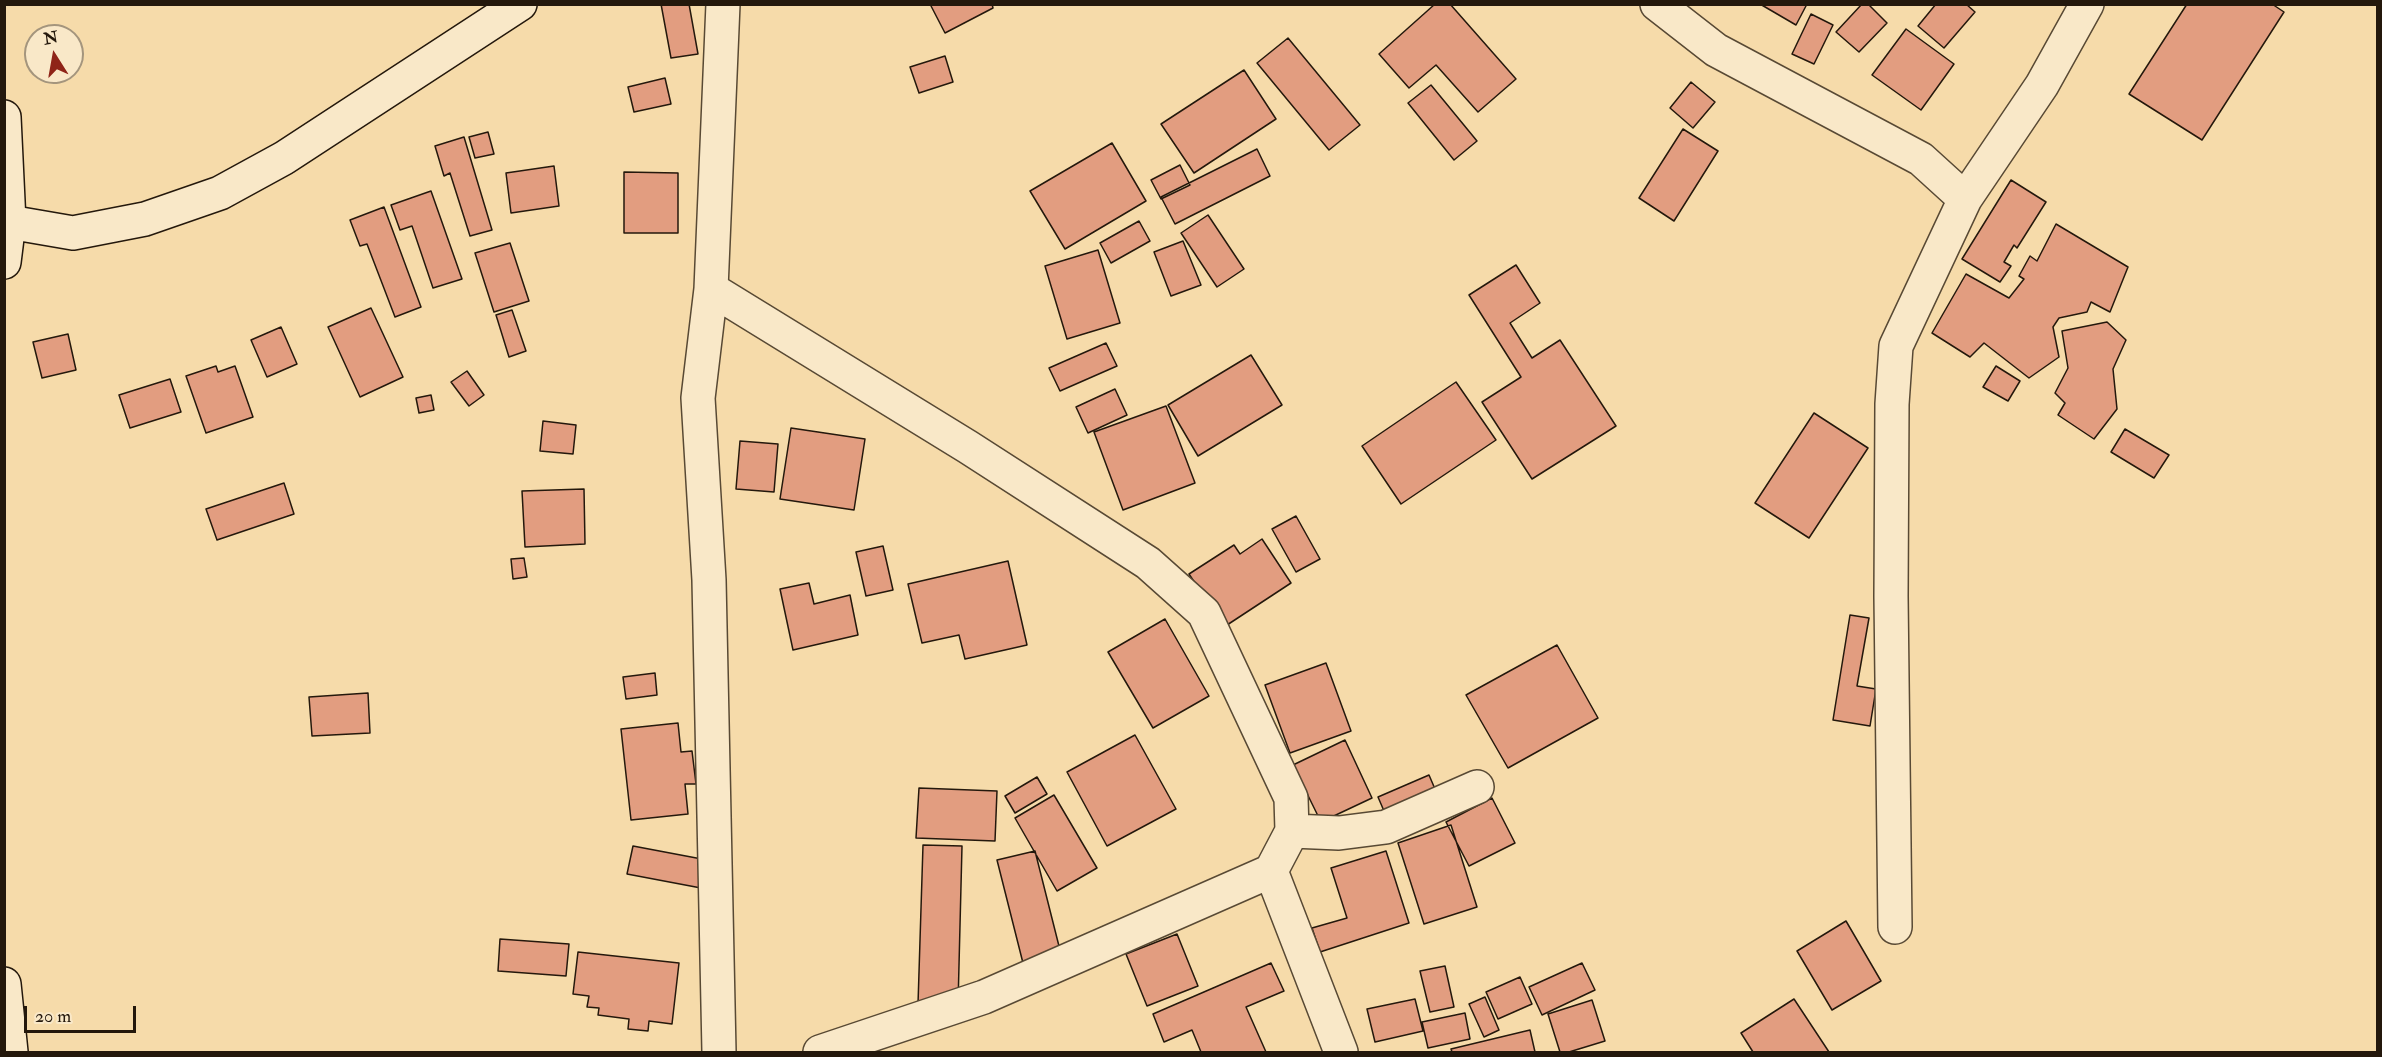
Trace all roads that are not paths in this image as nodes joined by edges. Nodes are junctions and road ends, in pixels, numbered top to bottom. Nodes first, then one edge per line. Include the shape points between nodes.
1 (520, 4) edge
2 (723, 4) edge
3 (1657, 4) edge
4 (2087, 4) edge
5 (4, 117) edge
6 (1965, 199) junction
7 (9, 222) junction
8 (4, 262) edge
9 (711, 289) junction
10 (1477, 788) dead end
11 (1292, 831) junction
12 (1271, 871) junction
13 (1895, 927) dead end
14 (4, 984) edge
15 (12, 1053) edge
16 (719, 1053) edge
17 (820, 1053) edge
18 (1341, 1053) edge

1 - 7 street via 284,158 220,193 145,219 73,233
2 - 9 street
3 - 6 street via 1716,50 1921,159
4 - 6 street via 2042,85
5 - 7 street
6 - 13 street via 1896,346 1891,596
7 - 8 street
9 - 11 street via 1148,563 1203,613 1291,798
9 - 16 street via 698,398 709,580
10 - 11 street via 1386,826 1339,833
11 - 12 street
12 - 17 street via 984,997
12 - 18 street
14 - 15 street

